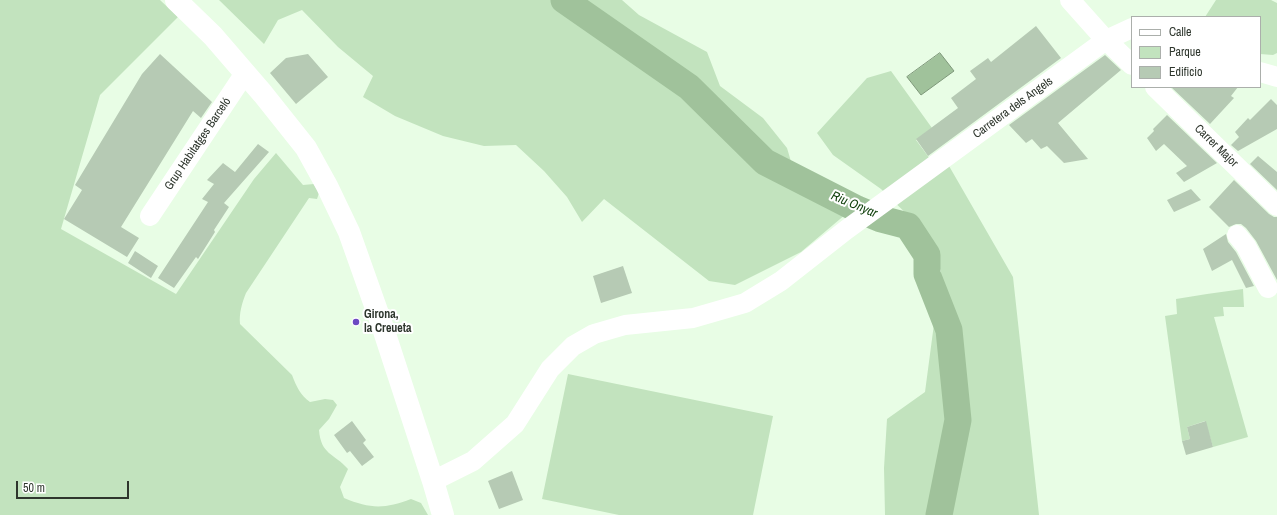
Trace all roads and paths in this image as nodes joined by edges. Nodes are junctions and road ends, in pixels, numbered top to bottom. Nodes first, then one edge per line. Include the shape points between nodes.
1 (176, 0) edge
2 (1070, 0) edge
3 (1131, 28) edge
4 (1106, 40) junction
5 (1131, 64) edge
6 (1261, 72) edge
7 (245, 73) junction
8 (1277, 77) edge
9 (1156, 88) edge
10 (1277, 206) edge
11 (150, 216) dead end
12 (1237, 235) dead end
13 (1268, 287) edge
14 (433, 481) junction
15 (443, 515) edge

1 - 7 main road via 213,36
2 - 4 street
3 - 4 street, Carretera dels Angels
4 - 5 street
4 - 14 street, Carretera dels Angels via 781,281 744,303 693,318 625,325 594,334 573,346 550,369 514,424 473,461
6 - 8 street
7 - 11 street, Grup Habitatges Barceló
7 - 14 main road via 306,148 349,232
9 - 10 street, Carrer Major
12 - 13 street via 1246,246
14 - 15 main road

